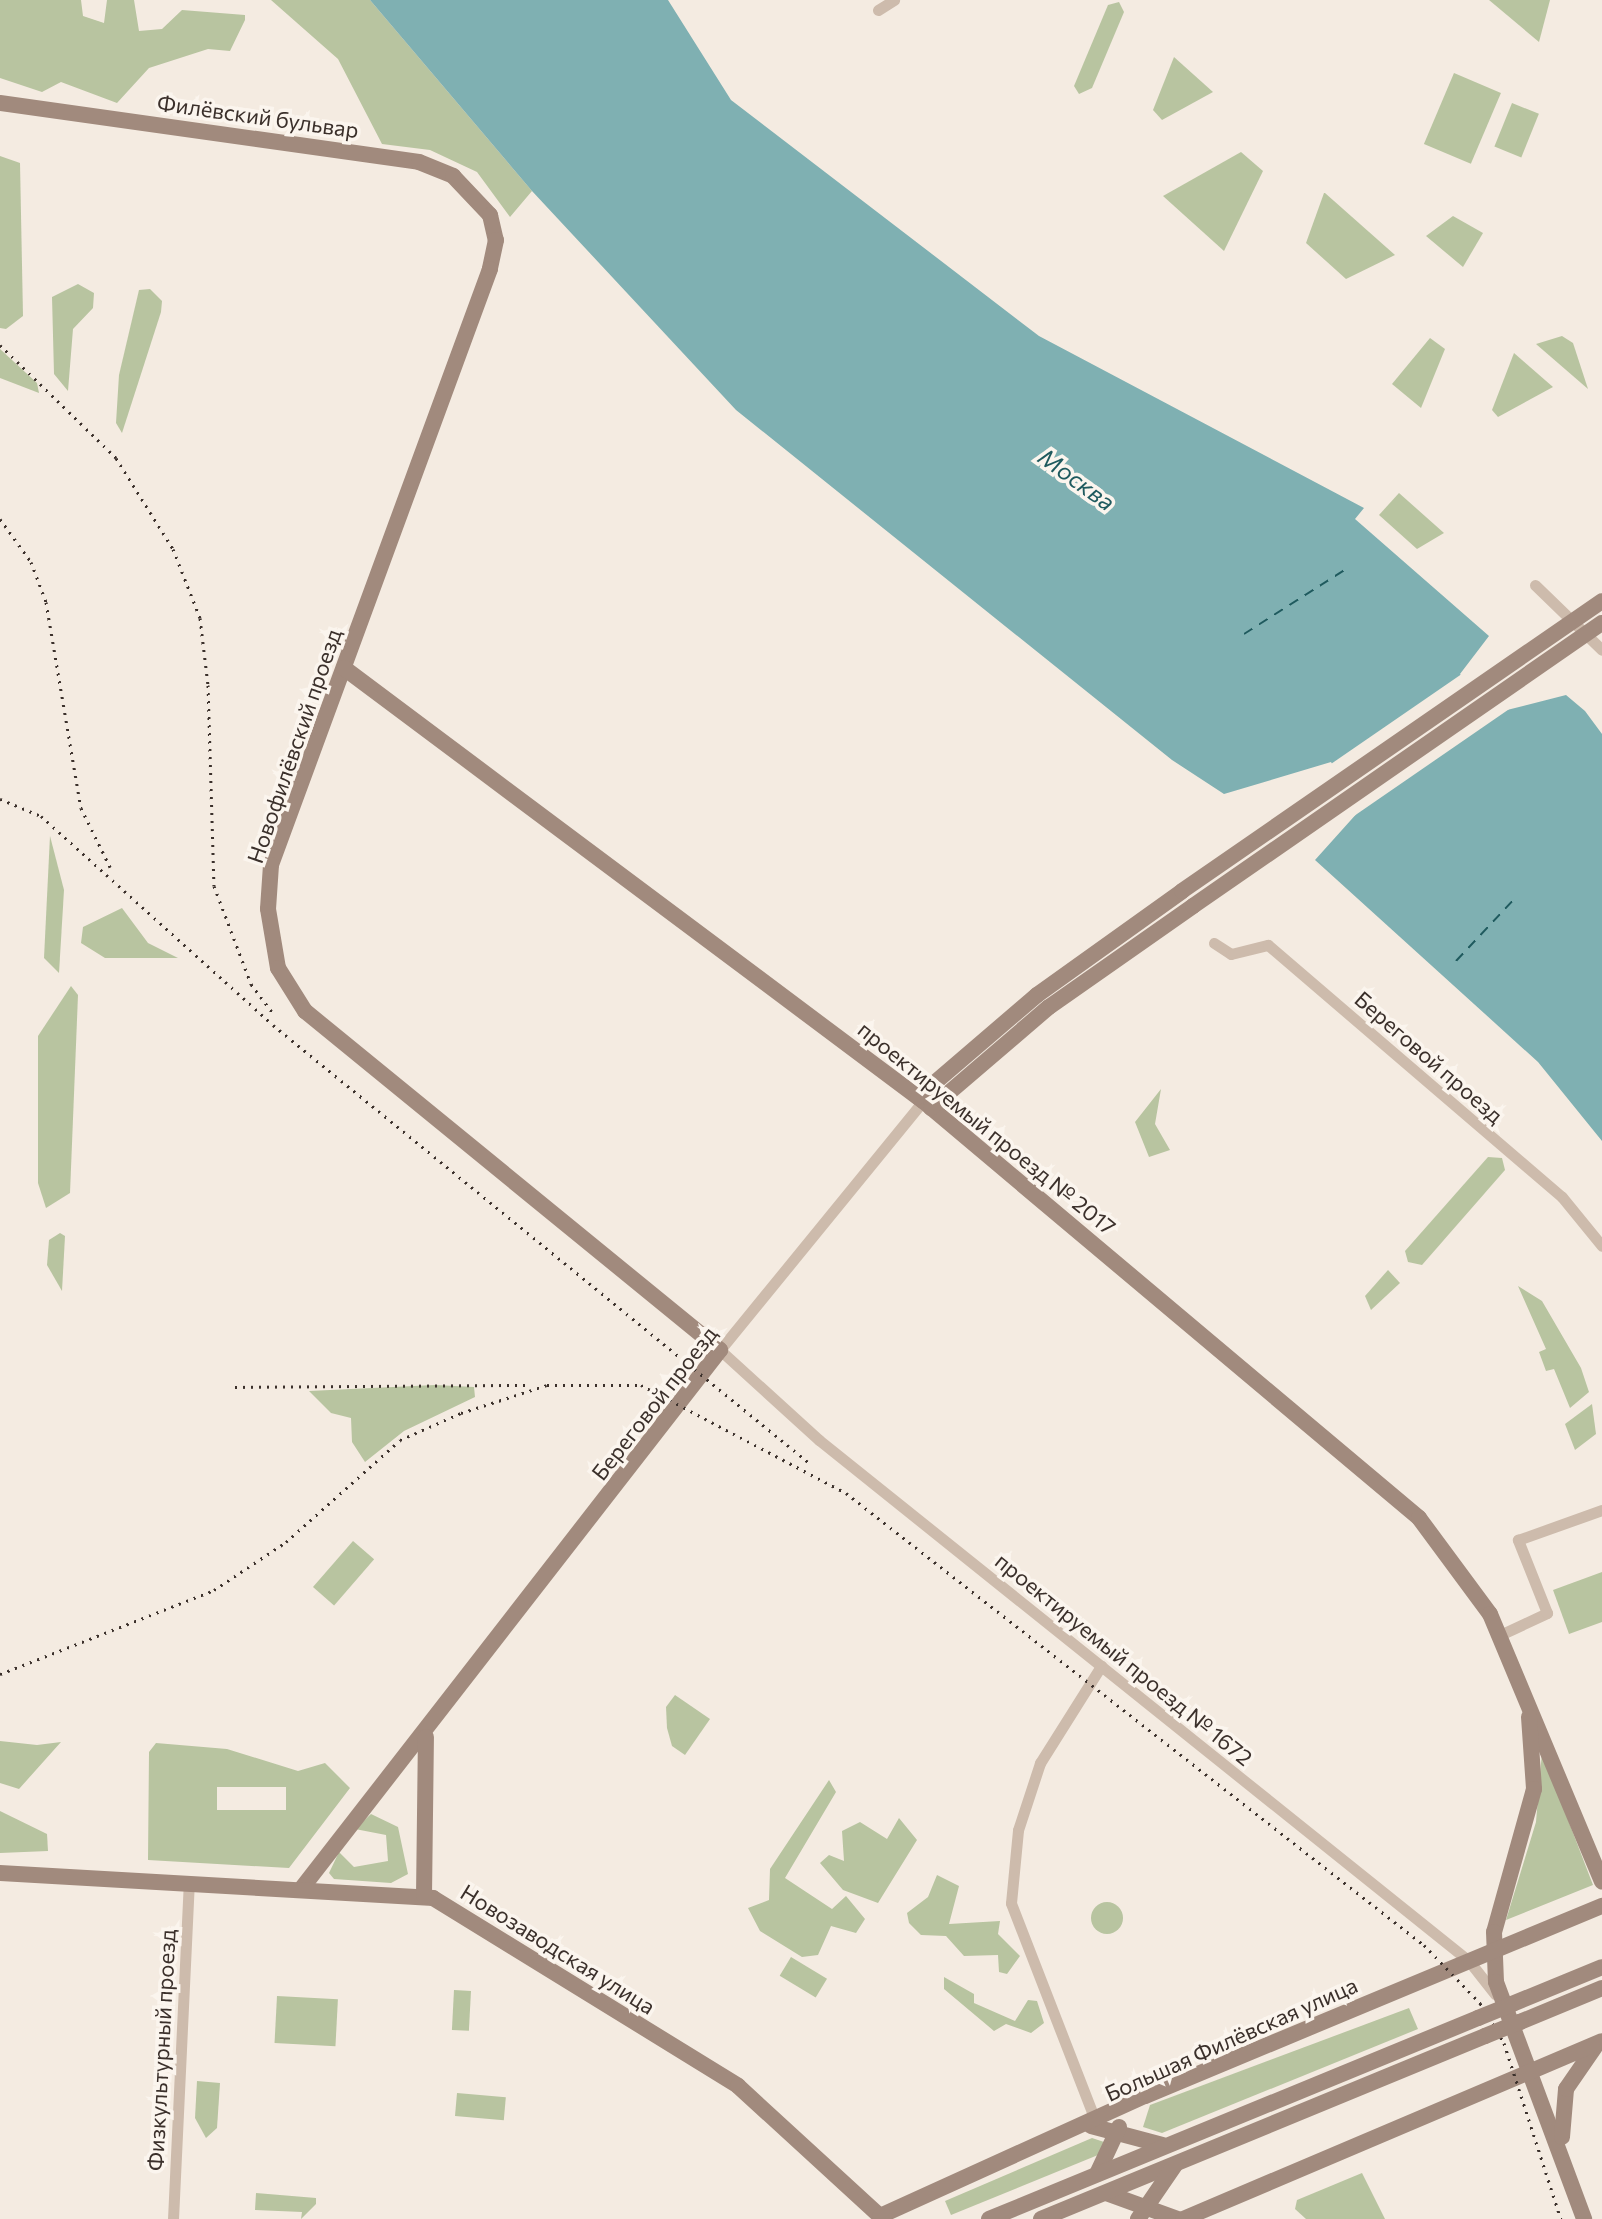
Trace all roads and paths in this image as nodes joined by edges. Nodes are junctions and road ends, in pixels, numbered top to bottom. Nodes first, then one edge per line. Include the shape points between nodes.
1 (894, 0) edge
2 (878, 10) dead end
3 (0, 103) edge
4 (490, 215) joint
5 (1535, 585) dead end
6 (1602, 601) edge
7 (1602, 623) edge
8 (1602, 650) edge
9 (344, 668) junction
10 (1214, 943) dead end
11 (924, 1102) junction
12 (1602, 1246) edge
13 (720, 1350) junction
14 (1602, 1510) edge
15 (1500, 1635) junction
16 (1101, 1666) junction
17 (1525, 1695) junction
18 (426, 1737) junction
19 (0, 1873) edge
20 (1602, 1882) edge
21 (189, 1883) junction
22 (302, 1888) junction
23 (424, 1896) junction
24 (1602, 1906) edge
25 (1493, 1951) junction
26 (1469, 1961) junction
27 (1602, 1967) edge
28 (1602, 1988) edge
29 (1506, 2002) junction
30 (1602, 2041) edge
31 (1529, 2072) junction
32 (1135, 2101) junction
33 (1091, 2126) junction
34 (1116, 2136) junction
35 (1144, 2144) junction
36 (1172, 2144) junction
37 (1179, 2162) junction
38 (1566, 2163) junction
39 (1094, 2176) junction
40 (1163, 2178) junction
41 (1101, 2194) junction
42 (1143, 2212) edge
43 (1186, 2217) edge
44 (882, 2218) edge
45 (173, 2219) edge
46 (989, 2219) edge
47 (1041, 2219) edge
48 (1584, 2219) edge

1 - 2 street
3 - 4 street, Филёвский бульвар via 419,162 453,176
4 - 9 street, Новофилёвский проезд via 496,240 490,269
5 - 8 street
6 - 11 street, bridge via 1037,995
7 - 11 street, bridge via 1049,1007
9 - 11 street, проектируемый проезд № 2017
9 - 13 street, Новофилёвский проезд via 271,865 268,909 278,968 305,1011
10 - 12 street, Береговой проезд via 1231,954 1268,945 1562,1197
11 - 13 street, Береговой проезд
11 - 15 street, проектируемый проезд № 2017 via 1419,1518 1473,1584
13 - 16 street, проектируемый проезд № 1672 via 756,1387
13 - 18 street, Береговой проезд
14 - 15 street via 1518,1540 1547,1613
15 - 17 street, проектируемый проезд № 2017
16 - 26 street, проектируемый проезд № 1672
16 - 33 street via 1040,1763 1018,1830 1011,1903 1092,2112
17 - 20 street, проектируемый проезд № 2017
17 - 25 street, проектируемый проезд № 2017 via 1534,1789
18 - 22 street, Береговой проезд
18 - 23 street
19 - 21 street, Новозаводская улица
21 - 22 street, Новозаводская улица
21 - 45 street, Физкультурный проезд
22 - 23 street, Новозаводская улица
23 - 44 street, Новозаводская улица via 738,2086
24 - 25 street, Большая Филёвская улица
25 - 26 street, Большая Филёвская улица
25 - 29 street
26 - 29 street, проектируемый проезд № 1672
26 - 32 street, Большая Филёвская улица
27 - 29 street
28 - 37 street, bridge
29 - 31 street
29 - 36 street, bridge
30 - 31 street
30 - 38 street via 1566,2089
31 - 38 street
31 - 43 street
32 - 33 street, Большая Филёвская улица
32 - 34 street
32 - 35 street via 1128,2119
33 - 34 street
33 - 44 street, Большая Филёвская улица
34 - 35 street
34 - 39 street
35 - 36 street
36 - 39 street
37 - 40 street
37 - 41 street
38 - 48 street
39 - 46 street
40 - 42 street
40 - 43 street via 1169,2209
41 - 42 street
41 - 47 street
42 - 43 street

